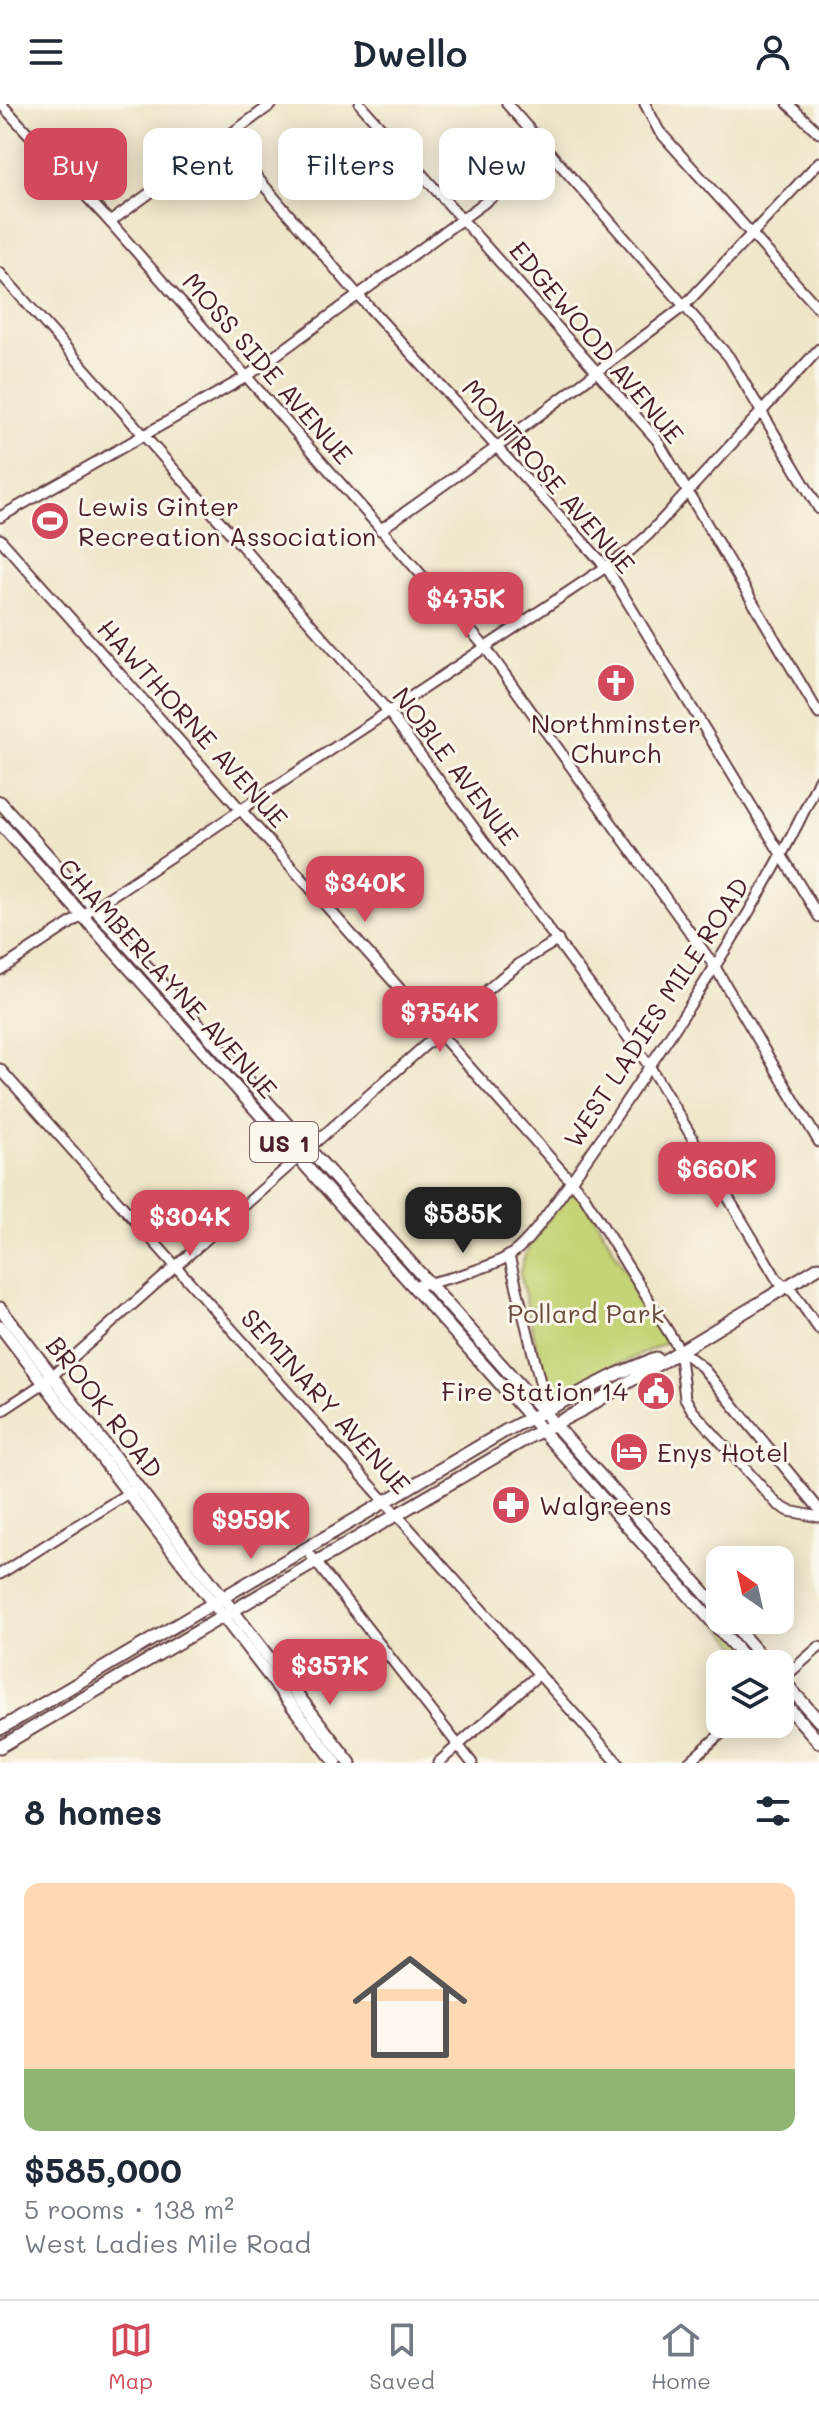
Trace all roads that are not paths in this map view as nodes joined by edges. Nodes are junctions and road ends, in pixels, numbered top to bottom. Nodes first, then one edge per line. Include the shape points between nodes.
1 (1, 104) edge
2 (272, 104) edge
3 (360, 104) edge
4 (507, 104) edge
5 (645, 104) edge
6 (788, 104) edge
7 (239, 128) edge
8 (528, 128) edge
9 (819, 133) edge
10 (555, 159) edge
11 (819, 162) edge
12 (262, 183) edge
13 (143, 198) edge
14 (487, 200) edge
15 (462, 218) junction
16 (110, 222) junction
17 (753, 234) junction
18 (0, 273) edge
19 (357, 294) junction
20 (684, 306) junction
21 (819, 309) edge
22 (819, 349) edge
23 (597, 372) junction
24 (246, 377) junction
25 (761, 411) junction
26 (143, 434) junction
27 (497, 447) junction
28 (688, 491) junction
29 (819, 509) edge
30 (0, 517) edge
31 (380, 530) junction
32 (0, 539) edge
33 (607, 568) junction
34 (485, 647) junction
35 (388, 711) junction
36 (819, 714) edge
37 (819, 779) edge
38 (0, 802) edge
39 (241, 809) junction
40 (0, 823) edge
41 (782, 854) junction
42 (93, 906) junction
43 (81, 914) junction
44 (819, 917) edge
45 (558, 940) junction
46 (715, 967) junction
47 (0, 970) edge
48 (440, 1033) junction
49 (650, 1067) junction
50 (0, 1069) edge
51 (819, 1142) edge
52 (308, 1147) junction
53 (298, 1157) junction
54 (572, 1182) junction
55 (509, 1256) junction
56 (175, 1266) junction
57 (819, 1267) edge
58 (430, 1284) junction
59 (413, 1286) junction
60 (786, 1287) junction
61 (0, 1308) edge
62 (0, 1326) edge
63 (819, 1329) edge
64 (679, 1349) junction
65 (48, 1378) junction
66 (543, 1411) junction
67 (0, 1412) edge
68 (530, 1417) junction
69 (555, 1424) junction
70 (542, 1430) junction
71 (134, 1489) junction
72 (385, 1501) junction
73 (819, 1509) edge
74 (399, 1515) junction
75 (819, 1517) edge
76 (305, 1548) junction
77 (316, 1563) junction
78 (0, 1574) edge
79 (706, 1594) edge
80 (219, 1600) junction
81 (229, 1613) junction
82 (741, 1634) edge
83 (819, 1647) edge
84 (738, 1650) edge
85 (756, 1650) edge
86 (794, 1668) edge
87 (539, 1674) junction
88 (794, 1693) edge
89 (794, 1714) edge
90 (819, 1721) edge
91 (0, 1729) edge
92 (716, 1738) edge
93 (819, 1742) edge
94 (0, 1747) edge
95 (459, 1747) junction
96 (336, 1763) edge
97 (350, 1763) edge
98 (438, 1763) edge
99 (472, 1763) edge
100 (618, 1763) edge
101 (688, 1763) edge

1 - 16 street, MOSS SIDE AVENUE
2 - 7 street
3 - 15 street, EDGEWOOD AVENUE
4 - 8 street
5 - 17 street via 659,131
6 - 9 street
10 - 20 street
11 - 17 street
12 - 19 street, MONTROSE AVENUE
13 - 16 street
14 - 15 street
15 - 19 street
15 - 23 street, EDGEWOOD AVENUE
16 - 24 street, MOSS SIDE AVENUE
17 - 20 street
17 - 21 street
18 - 26 street, NOBLE AVENUE
19 - 24 street
19 - 27 street, MONTROSE AVENUE
20 - 23 street
20 - 25 street via 729,357
22 - 25 street
23 - 27 street
23 - 28 street, EDGEWOOD AVENUE via 657,440
24 - 26 street
24 - 31 street, MOSS SIDE AVENUE
25 - 28 street
25 - 29 street
26 - 30 street
26 - 35 street, NOBLE AVENUE
27 - 31 street
27 - 33 street, MONTROSE AVENUE
28 - 33 street via 648,535
28 - 36 street, EDGEWOOD AVENUE
31 - 34 street, MOSS SIDE AVENUE
32 - 39 street, HAWTHORNE AVENUE
33 - 34 street
33 - 41 street, MONTROSE AVENUE
34 - 35 street
34 - 46 street, MOSS SIDE AVENUE
35 - 39 street
35 - 45 street, NOBLE AVENUE
37 - 41 street, WEST LADIES MILE ROAD
38 - 42 main road, CHAMBERLAYNE AVENUE / US 1
39 - 42 street
39 - 48 street, HAWTHORNE AVENUE
40 - 43 main road, CHAMBERLAYNE AVENUE / US 1
41 - 44 street, MONTROSE AVENUE
41 - 46 street, WEST LADIES MILE ROAD
42 - 43 street
42 - 52 main road, CHAMBERLAYNE AVENUE / US 1
43 - 47 street
43 - 53 main road, CHAMBERLAYNE AVENUE / US 1
45 - 48 street via 512,970
45 - 49 street, NOBLE AVENUE
46 - 49 street, WEST LADIES MILE ROAD
46 - 51 street, MOSS SIDE AVENUE
48 - 52 street
48 - 54 street, HAWTHORNE AVENUE
49 - 54 street, WEST LADIES MILE ROAD
49 - 60 street, NOBLE AVENUE
50 - 56 street, SEMINARY AVENUE
52 - 53 street
52 - 58 main road, CHAMBERLAYNE AVENUE / US 1
53 - 56 street
53 - 59 main road, CHAMBERLAYNE AVENUE / US 1
54 - 55 street, WEST LADIES MILE ROAD
54 - 64 street, HAWTHORNE AVENUE via 595,1210
55 - 58 street, WEST LADIES MILE ROAD
55 - 66 street
56 - 65 street
56 - 72 street, SEMINARY AVENUE
57 - 60 main road
58 - 59 street, WEST LADIES MILE ROAD
58 - 66 main road, CHAMBERLAYNE AVENUE / US 1
59 - 68 main road, CHAMBERLAYNE AVENUE / US 1
60 - 63 street, NOBLE AVENUE
60 - 64 main road
61 - 65 main road, BROOK ROAD
62 - 65 main road, BROOK ROAD
64 - 66 main road
64 - 69 main road
64 - 73 street, HAWTHORNE AVENUE via 702,1367
64 - 75 street, HAWTHORNE AVENUE via 685,1398 692,1410 777,1504
65 - 67 street
65 - 71 main road, BROOK ROAD
66 - 68 main road
66 - 69 main road, CHAMBERLAYNE AVENUE / US 1
68 - 70 main road, CHAMBERLAYNE AVENUE / US 1
68 - 72 main road
69 - 70 main road
69 - 79 main road, CHAMBERLAYNE AVENUE / US 1
70 - 74 main road
70 - 84 main road, CHAMBERLAYNE AVENUE / US 1
71 - 78 street
71 - 80 main road, BROOK ROAD
72 - 74 street, SEMINARY AVENUE
72 - 76 main road
74 - 77 main road
74 - 87 street, SEMINARY AVENUE
76 - 77 street
76 - 80 main road
77 - 81 main road
77 - 95 street
80 - 81 main road, BROOK ROAD
80 - 91 main road
81 - 94 main road
81 - 96 main road, BROOK ROAD
81 - 97 main road, BROOK ROAD
82 - 85 main road
83 - 86 street
87 - 95 street
87 - 100 street, SEMINARY AVENUE
88 - 90 main road
89 - 93 main road
92 - 101 street
95 - 98 street
95 - 99 street

